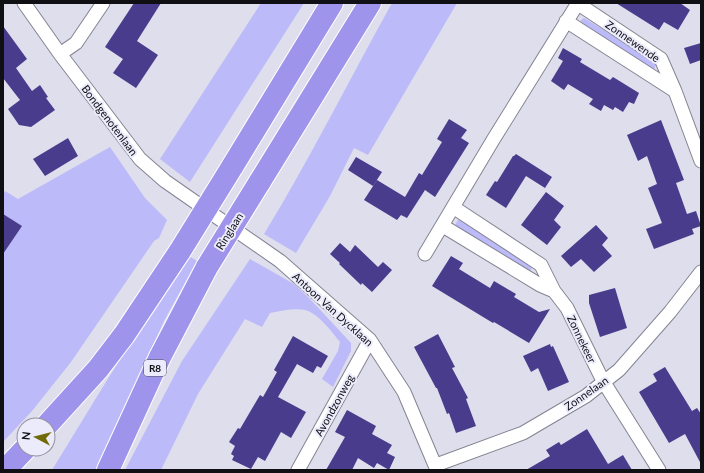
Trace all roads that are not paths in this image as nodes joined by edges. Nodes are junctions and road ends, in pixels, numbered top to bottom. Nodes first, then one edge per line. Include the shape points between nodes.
1 (24, 3) edge
2 (103, 3) edge
3 (332, 3) edge
4 (370, 3) edge
5 (578, 3) edge
6 (565, 23) junction
7 (60, 54) junction
8 (675, 91) junction
9 (701, 161) edge
10 (454, 207) junction
11 (217, 218) joint
12 (443, 226) junction
13 (425, 254) dead end
14 (701, 272) edge
15 (554, 291) junction
16 (370, 340) junction
17 (603, 381) junction
18 (54, 417) edge
19 (17, 457) edge
20 (436, 467) edge
21 (5, 470) edge
22 (108, 470) edge
23 (298, 470) edge
24 (659, 470) edge

1 - 7 street, Bondgenotenlaan
2 - 7 street via 76,43
3 - 18 highway, bridge via 180,251 124,335 98,369
4 - 22 highway, Ringlaan / R8, bridge via 207,267 160,357
5 - 6 street, Zonnewende
5 - 8 street, Zonnewende via 661,59
6 - 8 street, Zonnewende
6 - 10 street
7 - 11 street, Bondgenotenlaan via 140,159 165,181
8 - 9 street, Zonnewende
10 - 12 street
10 - 15 street, Zonnekeer via 542,265
11 - 16 street, Antoon Van Dycklaan via 280,261
12 - 13 street
12 - 15 street, Zonnekeer via 540,286
14 - 17 street, Zonnelaan via 619,370
15 - 17 street, Zonnekeer via 567,308
16 - 20 street, Antoon Van Dycklaan via 404,392
16 - 23 street, Avondzonweg
17 - 20 street, Zonnelaan via 586,396 523,434
17 - 24 street, Zonnekeer
19 - 21 highway

